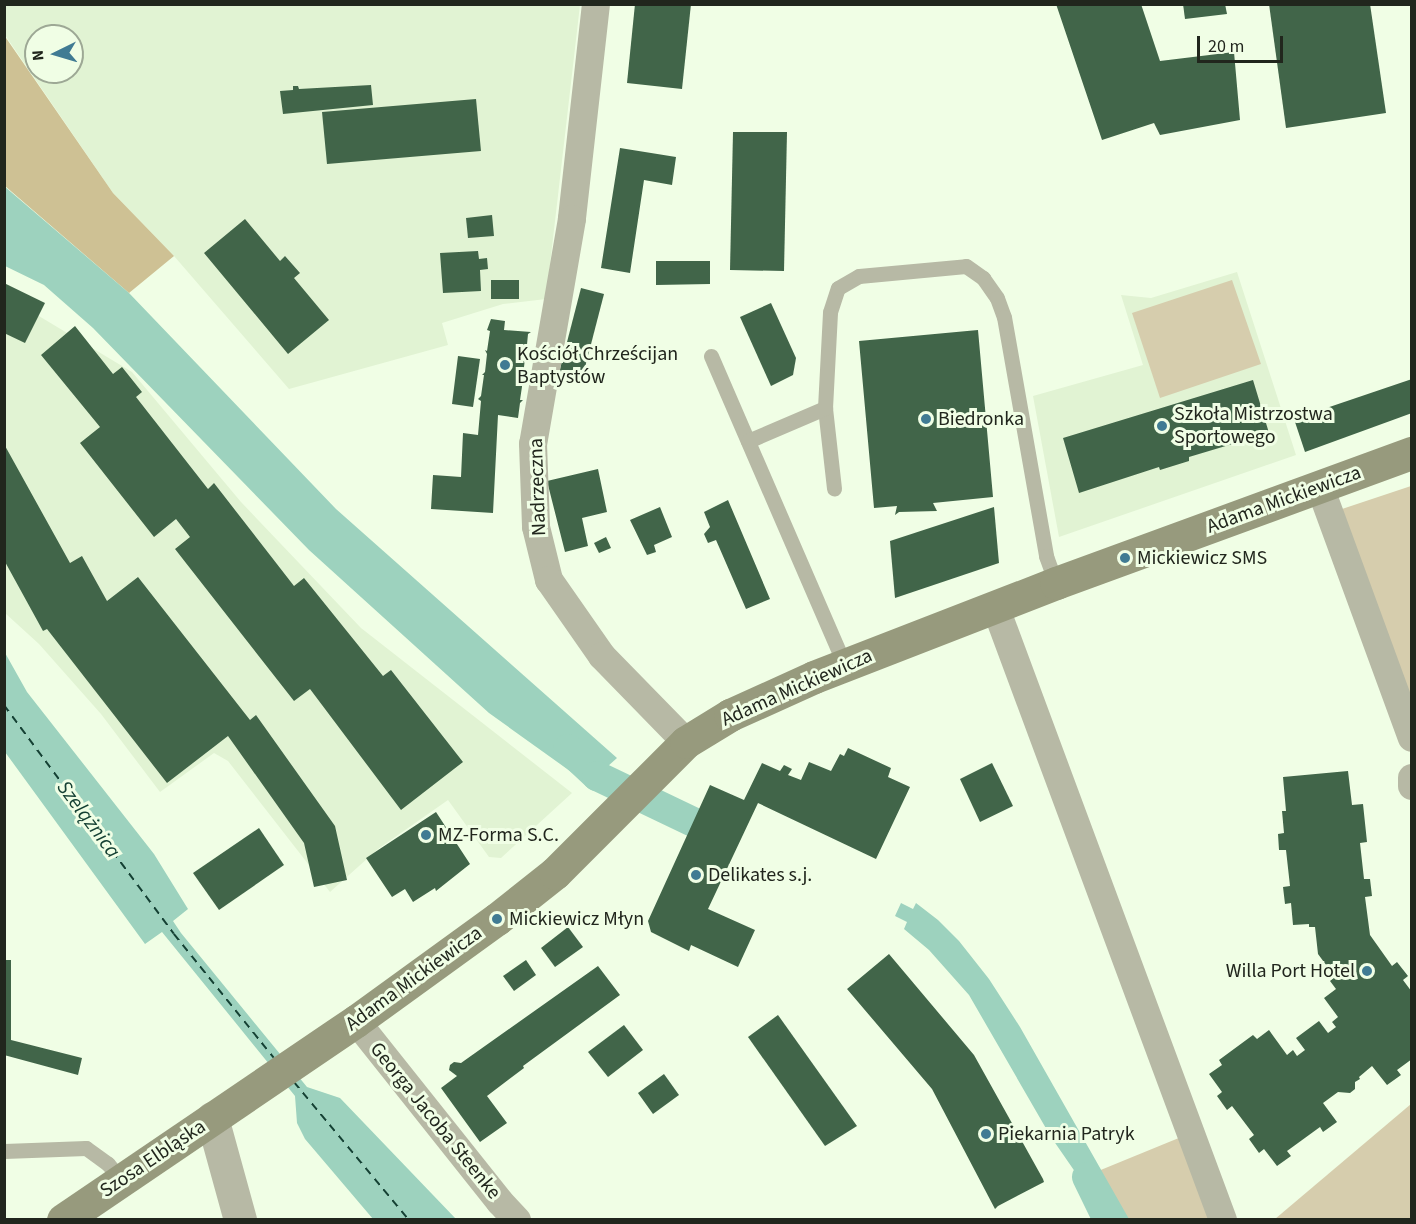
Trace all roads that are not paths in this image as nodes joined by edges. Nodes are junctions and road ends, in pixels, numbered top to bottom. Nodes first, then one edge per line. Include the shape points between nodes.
1 (596, 4) edge
2 (711, 356) dead end
3 (825, 408) junction
4 (748, 441) junction
5 (1412, 453) edge
6 (1320, 487) junction
7 (834, 488) dead end
8 (1056, 583) junction
9 (995, 606) junction
10 (845, 665) junction
11 (1412, 738) edge
12 (686, 742) junction
13 (1412, 778) edge
14 (1412, 786) edge
15 (347, 1027) junction
16 (243, 1098) joint
17 (212, 1118) junction
18 (4, 1151) edge
19 (121, 1180) junction
20 (63, 1220) edge
21 (240, 1220) edge
22 (517, 1220) edge
23 (1223, 1220) edge

1 - 12 street, Nadrzeczna via 572,219 533,444 536,527 549,580 602,656
2 - 4 lane
3 - 4 lane
3 - 7 lane
3 - 8 lane via 830,312 838,288 859,276 966,266 983,278 1004,317 1046,556
4 - 10 lane
5 - 6 main road, Adama Mickiewicza
6 - 8 main road, Adama Mickiewicza
6 - 11 street
8 - 9 main road, Adama Mickiewicza
9 - 10 main road, Adama Mickiewicza
9 - 23 street
10 - 12 main road, Adama Mickiewicza via 730,715
12 - 15 main road, Adama Mickiewicza via 555,873
13 - 14 street
15 - 16 main road, Adama Mickiewicza
15 - 22 street, Georga Jacoba Steenke
16 - 17 main road, Szosa Elbląska
17 - 19 main road, Szosa Elbląska
17 - 21 street
18 - 19 lane via 86,1148 108,1164
19 - 20 main road, Szosa Elbląska

